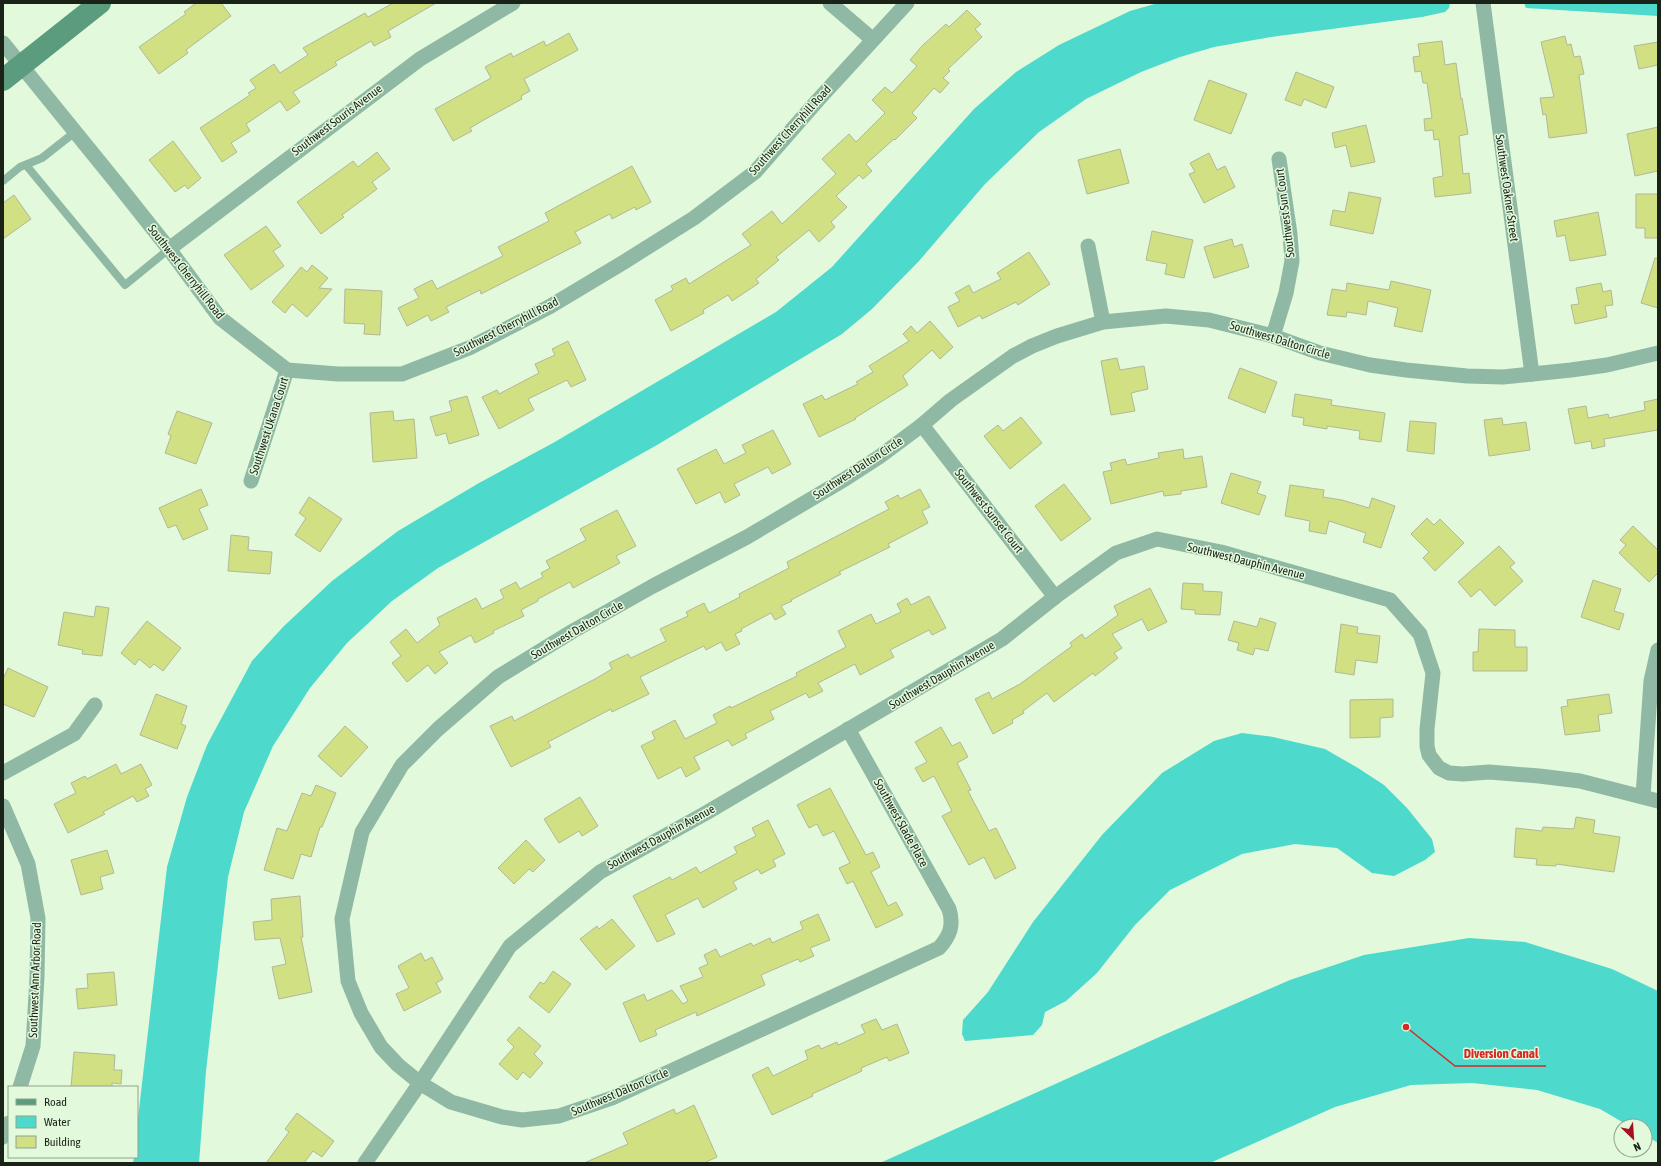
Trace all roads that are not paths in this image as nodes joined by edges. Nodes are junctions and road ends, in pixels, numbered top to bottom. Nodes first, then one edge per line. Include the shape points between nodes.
1 (100, 3) edge
2 (514, 3) edge
3 (830, 3) edge
4 (907, 3) edge
5 (1483, 3) edge
6 (872, 39) junction
7 (3, 43) edge
8 (21, 66) junction
9 (3, 80) edge
10 (75, 132) junction
11 (1279, 159) dead end
12 (26, 165) junction
13 (3, 181) edge
14 (1088, 246) dead end
15 (169, 249) junction
16 (1103, 322) junction
17 (1273, 336) junction
18 (1658, 353) edge
19 (287, 370) junction
20 (1532, 374) junction
21 (922, 425) junction
22 (251, 481) dead end
23 (1055, 597) junction
24 (1658, 650) edge
25 (95, 705) dead end
26 (848, 729) junction
27 (3, 773) edge
28 (1643, 796) junction
29 (1658, 800) edge
30 (3, 806) edge
31 (952, 918) joint
32 (420, 1084) junction
33 (20, 1086) edge
34 (8, 1125) edge
35 (3, 1136) edge
36 (365, 1163) edge

1 - 8 street
2 - 15 street, Southwest Souris Avenue via 420,59
3 - 6 street
4 - 6 street, Southwest Cherryhill Road
5 - 20 street, Southwest Oakner Street
6 - 19 street, Southwest Cherryhill Road via 755,172 694,218 549,307 469,348 402,374 338,374
7 - 8 street, Southwest Cherryhill Road
8 - 9 street
8 - 10 street, Southwest Cherryhill Road
10 - 12 lane via 42,158
10 - 15 street, Southwest Cherryhill Road
11 - 17 street, Southwest Sun Court via 1292,261 1286,293
12 - 13 lane
12 - 15 lane via 125,284
14 - 16 street
15 - 19 street, Southwest Cherryhill Road via 220,318
16 - 17 street, Southwest Dalton Circle via 1166,316 1189,317
16 - 21 street, Southwest Dalton Circle via 1057,336 1013,356 951,400
17 - 20 street, Southwest Dalton Circle via 1320,353 1370,365 1467,376 1503,377
18 - 20 street, Southwest Dalton Circle via 1607,365
19 - 22 street, Southwest Ukana Court
21 - 23 street, Southwest Sunset Court
21 - 32 street, Southwest Dalton Circle via 839,483 747,537 586,624 498,677 438,729 402,765 362,832 342,919 348,981 354,1000 381,1047
23 - 26 street, Southwest Dauphin Avenue via 1002,639
23 - 28 street, Southwest Dauphin Avenue via 1116,553 1157,539 1221,552 1390,600 1420,634 1433,673 1427,746 1439,768 1449,773 1489,772 1580,781
24 - 28 street via 1651,681
25 - 27 street via 74,734
26 - 31 street, Southwest Slade Place
26 - 32 street, Southwest Dauphin Avenue via 600,872 558,906 510,946
28 - 29 street
30 - 33 street, Southwest Ann Arbor Road via 28,864 38,918 33,1046
31 - 32 street, Southwest Dalton Circle via 952,928 939,948 579,1111 539,1119 502,1117 451,1102
32 - 36 street, Southwest Dauphin Avenue
34 - 35 street

